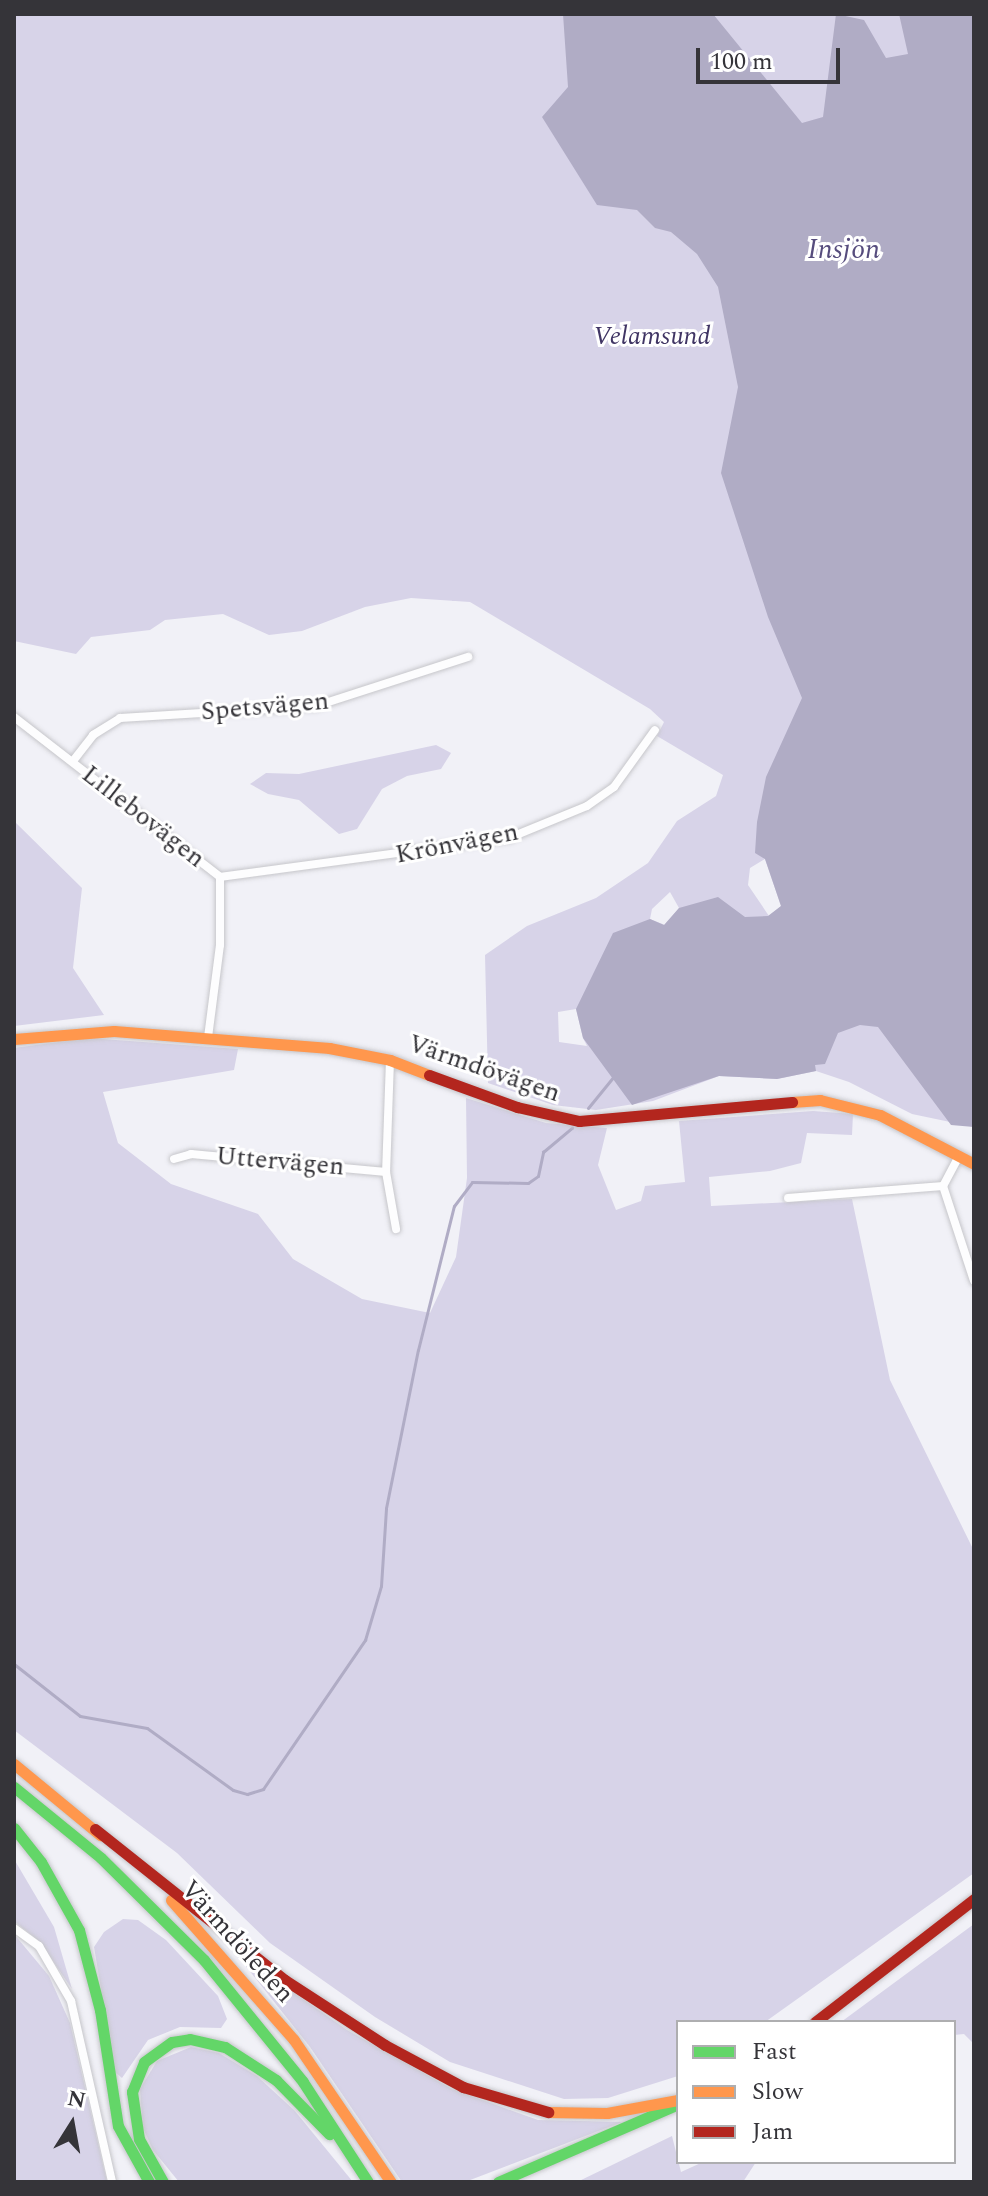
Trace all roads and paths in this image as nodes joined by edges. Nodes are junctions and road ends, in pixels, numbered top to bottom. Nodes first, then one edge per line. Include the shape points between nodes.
1 (468, 657) dead end
2 (14, 717) edge
3 (655, 730) dead end
4 (73, 761) junction
5 (220, 877) junction
6 (208, 1037) junction
7 (14, 1039) edge
8 (390, 1060) junction
9 (959, 1156) junction
10 (174, 1159) dead end
11 (974, 1164) edge
12 (386, 1172) junction
13 (943, 1186) junction
14 (788, 1198) dead end
15 (396, 1229) dead end
16 (974, 1281) edge
17 (14, 1764) edge
18 (14, 1787) edge
19 (14, 1828) edge
20 (95, 1829) junction
21 (974, 1899) edge
22 (14, 1928) edge
23 (818, 2020) edge
24 (676, 2102) edge
25 (676, 2103) edge
26 (361, 2169) junction
27 (112, 2182) edge
28 (149, 2182) edge
29 (163, 2182) edge
30 (368, 2182) edge
31 (391, 2182) edge
32 (498, 2182) edge

1 - 4 street, Spetsvägen via 316,706 120,718 93,735
2 - 4 street, Lillebovägen
3 - 5 street, Krönvägen via 614,787 587,806 509,838
4 - 5 street, Lillebovägen
5 - 6 street, Lillebovägen via 220,945
6 - 7 main road, Värmdövägen via 88,1030
6 - 8 main road, Värmdövägen via 329,1048
8 - 9 main road, Värmdövägen via 517,1107 579,1121 799,1099 840,1102 903,1125
8 - 12 street
9 - 11 main road, Värmdövägen
9 - 13 street
10 - 12 street, Uttervägen via 191,1154
12 - 15 street
13 - 14 street
13 - 16 street
17 - 20 main road, Värmdöleden
18 - 26 main road, Värmdöleden via 101,1858 204,1960 303,2082
19 - 28 main road via 41,1862 79,1930 100,2010 118,2126
20 - 24 main road via 285,1980 385,2045 463,2087 553,2113 619,2112
20 - 31 main road, Värmdöleden via 149,1877 246,1981 335,2095
21 - 23 main road
22 - 27 street via 39,1946 71,2001
25 - 32 main road
26 - 29 main road via 276,2080 225,2047 190,2039 157,2049 144,2062 132,2092 139,2139
26 - 30 main road, Värmdöleden

